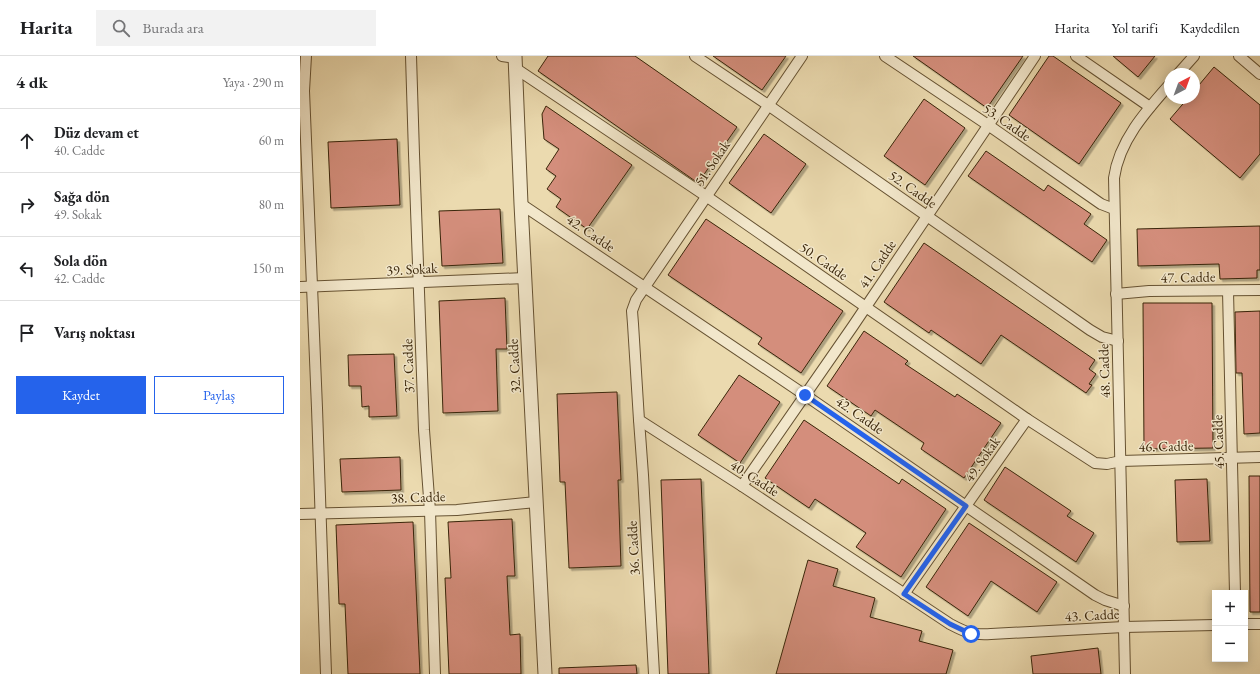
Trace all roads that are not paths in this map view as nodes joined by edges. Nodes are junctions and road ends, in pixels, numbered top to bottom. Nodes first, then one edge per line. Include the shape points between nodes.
1 (306, 56) edge
2 (411, 56) edge
3 (695, 56) edge
4 (802, 56) edge
5 (885, 56) edge
6 (1035, 56) edge
7 (1076, 56) edge
8 (1194, 56) edge
9 (1239, 56) edge
10 (512, 60) edge
11 (1183, 68) edge
12 (1260, 74) edge
13 (1164, 91) edge
14 (768, 105) junction
15 (1150, 107) junction
16 (988, 125) junction
17 (706, 196) junction
18 (521, 204) junction
19 (1114, 209) junction
20 (927, 216) junction
21 (525, 278) junction
22 (419, 283) junction
23 (645, 286) junction
24 (300, 287) edge
25 (312, 287) junction
26 (1228, 290) junction
27 (1260, 290) edge
28 (1116, 294) junction
29 (865, 307) junction
30 (1118, 341) junction
31 (805, 395) junction
32 (1027, 419) junction
33 (639, 420) junction
34 (1260, 457) edge
35 (1232, 458) junction
36 (1121, 461) junction
37 (742, 486) junction
38 (536, 502) junction
39 (966, 506) junction
40 (430, 510) junction
41 (300, 514) edge
42 (321, 514) junction
43 (1235, 590) edge
44 (904, 594) junction
45 (1124, 606) junction
46 (1248, 624) edge
47 (1260, 624) edge
48 (1212, 625) edge
49 (1124, 627) junction
50 (971, 634) joint
51 (326, 674) edge
52 (435, 674) edge
53 (545, 674) edge
54 (654, 674) edge
55 (1125, 674) edge

1 - 25 street via 304,91
2 - 22 street, 37. Cadde
3 - 14 street, 52. Cadde
4 - 14 street, 51. Sokak
5 - 16 street, 53. Cadde
6 - 16 street, 41. Cadde
7 - 15 street
8 - 11 street
9 - 12 street
10 - 17 street, 50. Cadde
10 - 18 street, 32. Cadde
13 - 15 street, 48. Cadde
14 - 17 street, 51. Sokak
14 - 20 street, 52. Cadde
15 - 19 street, 48. Cadde via 1118,159 1114,178
16 - 19 street, 53. Cadde via 1101,204
16 - 20 street, 41. Cadde
17 - 23 street, 51. Sokak
17 - 29 street, 50. Cadde
18 - 21 street, 32. Cadde
18 - 23 street, 42. Cadde
19 - 28 street, 48. Cadde
20 - 29 street, 41. Cadde
20 - 30 street, 52. Cadde via 1090,330 1102,337
21 - 22 street, 39. Sokak
21 - 38 street, 32. Cadde
22 - 25 street, 39. Sokak
22 - 40 street, 37. Cadde via 424,430
23 - 31 street, 42. Cadde
23 - 33 street via 632,311
24 - 25 street, 39. Sokak
25 - 42 street
26 - 27 street, 47. Cadde
26 - 28 street, 47. Cadde
26 - 35 street, 45. Cadde
28 - 30 street, 48. Cadde
29 - 31 street, 41. Cadde
29 - 32 street, 50. Cadde
30 - 36 street, 48. Cadde
31 - 37 street, 41. Cadde
31 - 39 street, 42. Cadde
32 - 36 street, 50. Cadde via 1095,464
32 - 39 street, 49. Sokak
33 - 37 street, 40. Cadde
33 - 54 street, 36. Cadde
34 - 35 street, 46. Cadde
35 - 36 street, 46. Cadde
35 - 43 street, 45. Cadde
36 - 45 street, 48. Cadde
37 - 44 street, 40. Cadde
38 - 40 street, 38. Cadde via 457,510
38 - 53 street, 32. Cadde
39 - 44 street, 49. Sokak
39 - 45 street, 42. Cadde via 1095,595
40 - 42 street, 38. Cadde
40 - 52 street, 37. Cadde
41 - 42 street, 38. Cadde
42 - 51 street
44 - 50 street, 40. Cadde via 950,624
45 - 49 street, 48. Cadde
46 - 47 street
48 - 49 street, 43. Cadde
49 - 50 street, 43. Cadde
49 - 55 street, 48. Cadde

